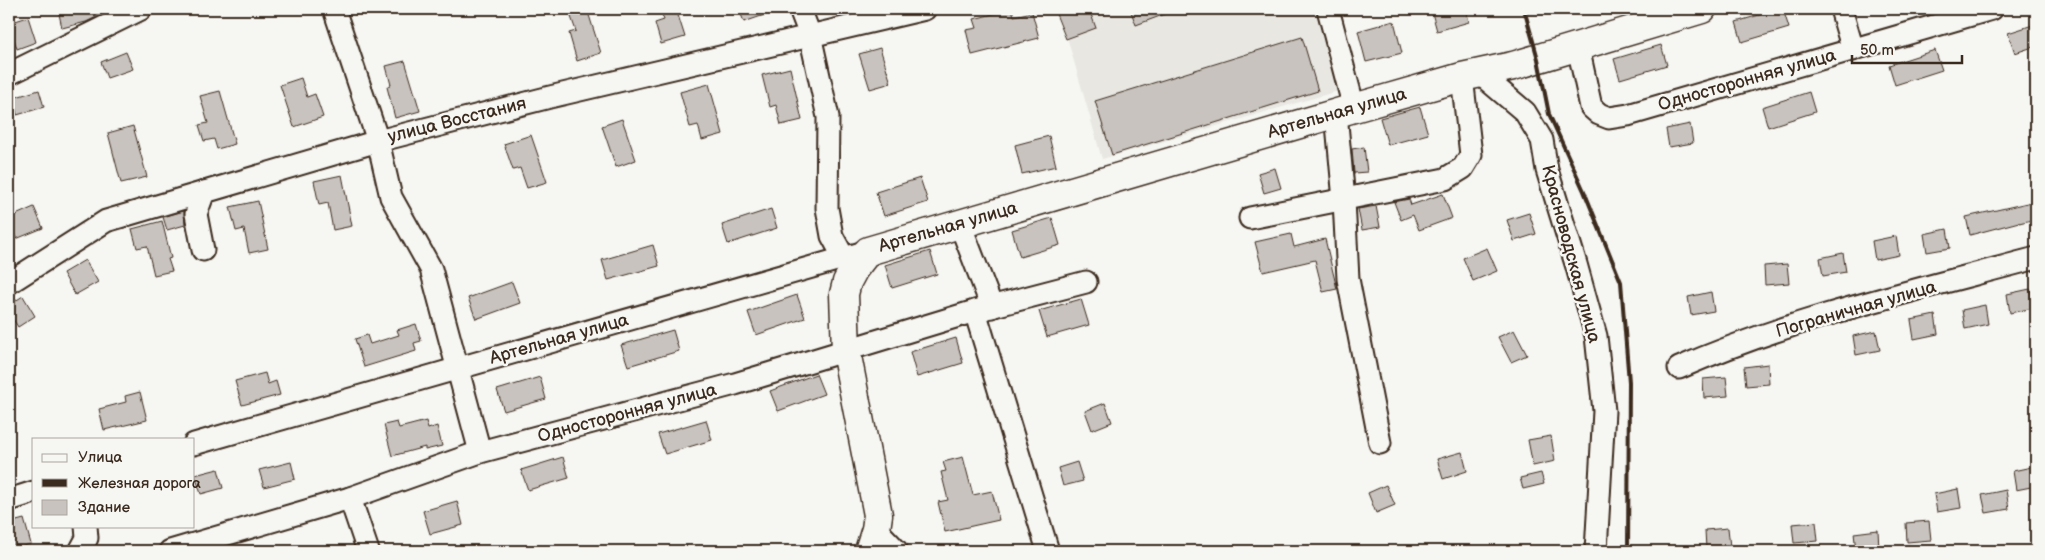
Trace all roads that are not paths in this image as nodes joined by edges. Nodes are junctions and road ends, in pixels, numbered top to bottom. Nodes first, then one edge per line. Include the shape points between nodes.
1 (141, 9) edge
2 (334, 9) edge
3 (800, 9) edge
4 (925, 9) edge
5 (1328, 9) edge
6 (1702, 9) edge
7 (1842, 9) edge
8 (1992, 9) edge
9 (810, 35) junction
10 (1578, 46) junction
11 (1853, 50) junction
12 (9, 74) edge
13 (1470, 75) junction
14 (1345, 110) junction
15 (378, 141) junction
16 (204, 192) junction
17 (1344, 200) junction
18 (1250, 218) dead end
19 (960, 224) junction
20 (203, 250) dead end
21 (856, 255) junction
22 (2036, 258) edge
23 (1086, 282) dead end
24 (9, 283) edge
25 (983, 309) junction
26 (846, 351) junction
27 (1680, 368) dead end
28 (456, 369) junction
29 (1380, 443) dead end
30 (195, 444) edge
31 (480, 452) junction
32 (32, 493) edge
33 (350, 498) junction
34 (9, 500) edge
35 (86, 528) edge
36 (872, 540) edge
37 (80, 551) edge
38 (170, 551) edge
39 (368, 551) edge
40 (897, 551) edge
41 (1048, 551) edge
42 (1596, 551) edge

1 - 12 street
2 - 15 street
3 - 9 street
4 - 9 street, улица Восстания
5 - 14 street
6 - 10 main road, Артельная улица
7 - 11 street
8 - 11 street, Односторонняя улица
9 - 15 street, улица Восстания
9 - 21 street via 828,117 827,208 832,236
10 - 11 street, Односторонняя улица via 1591,107 1608,118
10 - 13 main road, Артельная улица
13 - 14 main road, Артельная улица
13 - 17 street via 1471,155 1463,168 1445,179
13 - 42 street, Красноводская улица via 1525,112 1542,140 1547,170 1596,336 1604,410
14 - 17 street
14 - 19 main road, Артельная улица
15 - 16 street, улица Восстания
15 - 28 street via 391,197 431,270
16 - 20 street via 196,214
16 - 24 street, улица Восстания via 106,221
17 - 18 street
17 - 29 street via 1348,279
19 - 21 main road, Артельная улица
19 - 25 street
21 - 26 main road via 844,294
21 - 28 street, Артельная улица
22 - 27 street, Пограничная улица via 1836,312 1720,350
23 - 25 street, Односторонняя улица
25 - 26 street, Односторонняя улица
25 - 41 street
26 - 31 street, Односторонняя улица
26 - 36 main road via 878,515
28 - 30 street, Артельная улица
28 - 31 street
31 - 33 street, Односторонняя улица
32 - 34 street
33 - 38 street, Односторонняя улица
33 - 39 street
35 - 37 street via 87,538
36 - 40 street

